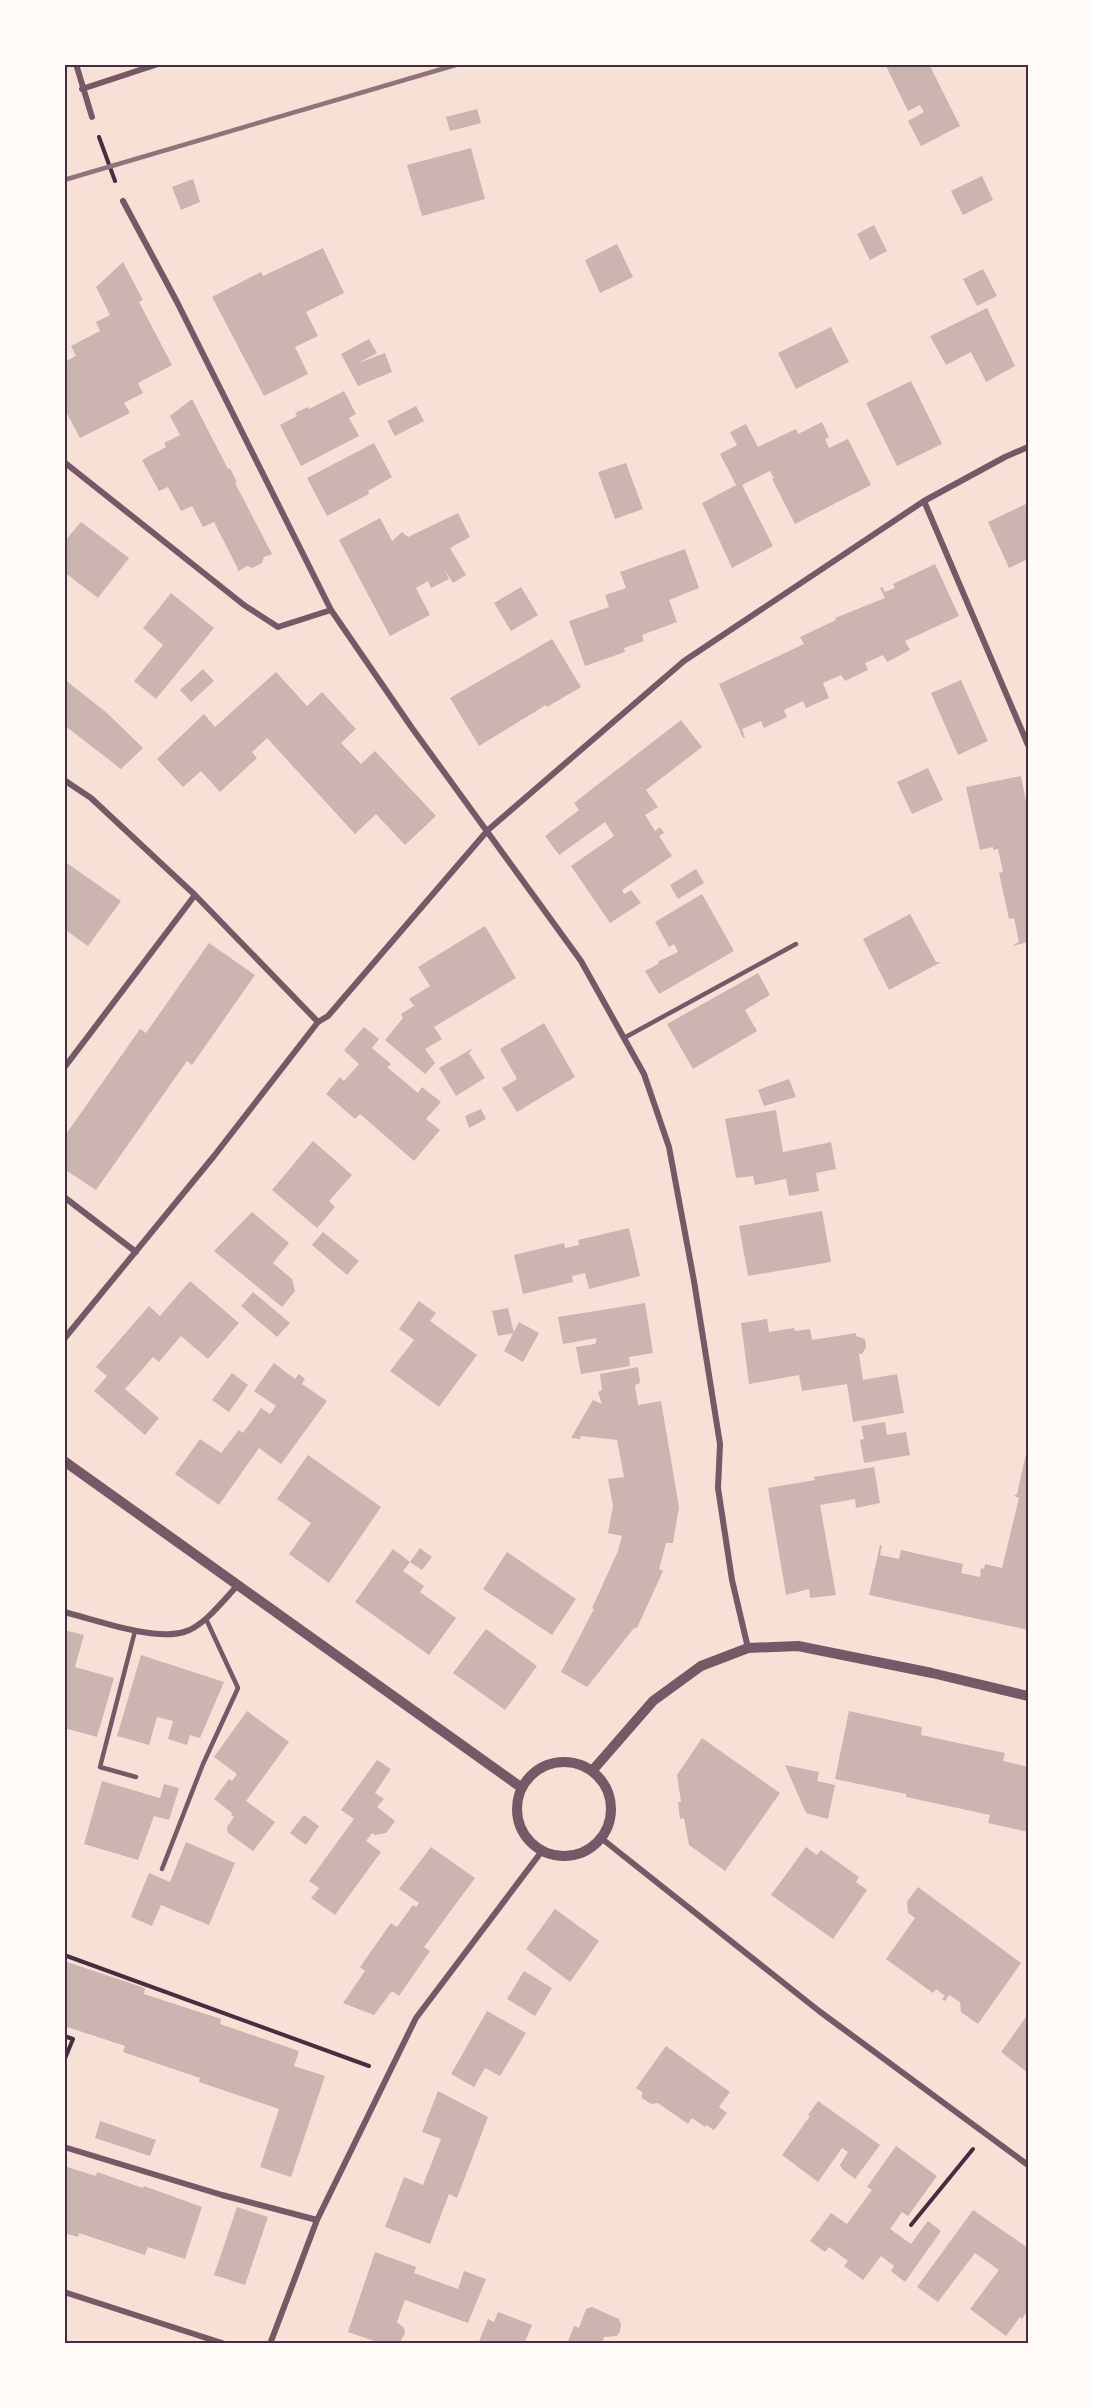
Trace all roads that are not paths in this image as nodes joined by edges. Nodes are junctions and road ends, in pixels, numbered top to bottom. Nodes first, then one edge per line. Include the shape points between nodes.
1 (76, 64) edge
2 (158, 64) edge
3 (82, 89) junction
4 (92, 117) road end
5 (123, 201) road end
6 (1029, 447) edge
7 (64, 462) edge
8 (924, 501) junction
9 (331, 610) junction
10 (1029, 745) edge
11 (64, 780) edge
12 (488, 830) junction
13 (195, 895) junction
14 (796, 944) dead end
15 (318, 1022) junction
16 (624, 1038) junction
17 (64, 1068) edge
18 (64, 1197) edge
19 (136, 1252) junction
20 (64, 1339) edge
21 (64, 1461) edge
22 (237, 1586) junction
23 (64, 1612) edge
24 (206, 1619) junction
25 (135, 1631) junction
26 (748, 1648) junction
27 (1029, 1696) edge
28 (592, 1771) junction
29 (136, 1777) dead end
30 (522, 1788) junction
31 (601, 1838) junction
32 (542, 1851) junction
33 (162, 1869) dead end
34 (64, 2147) edge
35 (1029, 2165) edge
36 (317, 2220) junction
37 (64, 2292) edge
38 (225, 2343) edge
39 (270, 2343) edge

1 - 3 street
2 - 3 street
3 - 4 street
5 - 9 street
6 - 8 street
7 - 9 street via 244,605 278,627
8 - 10 street
8 - 12 street via 684,661
9 - 12 street
11 - 13 street via 91,798
12 - 15 street via 328,1016
12 - 16 street via 581,961
13 - 15 street
13 - 17 street
14 - 16 lane
15 - 19 street
16 - 26 street via 644,1074 669,1147 720,1444 718,1488 732,1580
18 - 19 street
19 - 20 street
21 - 22 street
22 - 24 street
22 - 30 street
23 - 25 street
24 - 25 street via 185,1632
24 - 33 lane via 238,1688
25 - 29 lane via 100,1767
26 - 27 street via 798,1646
26 - 28 street via 701,1665 653,1701
28 - 30 street via 566,1762 553,1763 530,1776
28 - 31 street via 609,1795 611,1810
30 - 32 street via 517,1816 530,1842
31 - 32 street via 592,1848 567,1857
31 - 35 street via 819,2011
32 - 36 street via 416,2018
34 - 36 street
36 - 39 street
37 - 38 street

